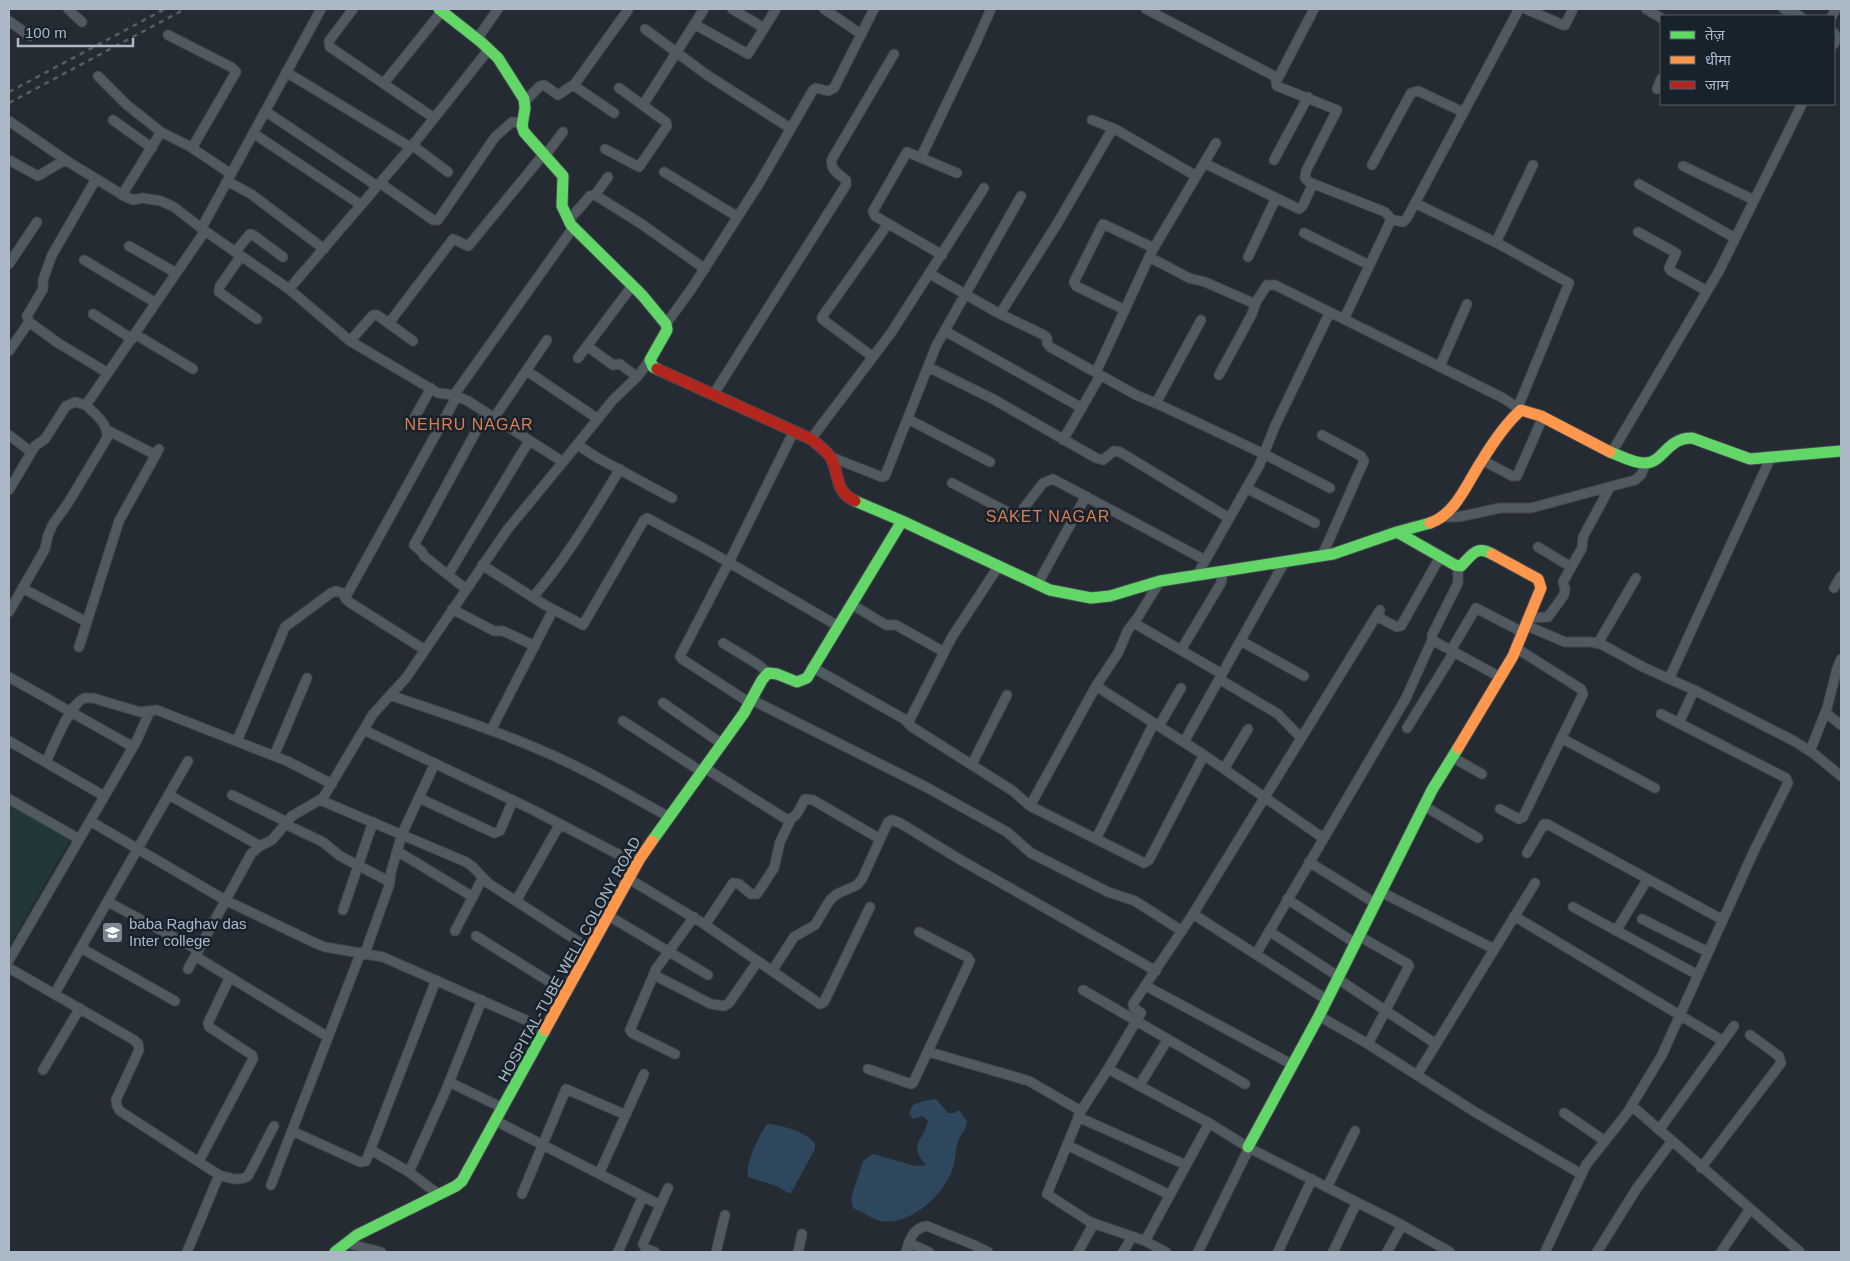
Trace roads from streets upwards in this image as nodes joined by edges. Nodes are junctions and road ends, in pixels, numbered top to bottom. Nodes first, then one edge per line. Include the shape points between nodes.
1 (68, 9) edge
2 (321, 9) edge
3 (353, 9) edge
4 (498, 9) edge
5 (704, 9) edge
6 (732, 9) edge
7 (776, 9) edge
8 (824, 9) edge
9 (874, 9) edge
10 (991, 9) edge
11 (1146, 9) edge
12 (1314, 9) edge
13 (1519, 9) edge
14 (1526, 9) edge
15 (1574, 9) edge
16 (1646, 9) edge
17 (1784, 9) edge
18 (440, 10) edge
19 (628, 10) dead end
20 (1798, 15) edge
21 (1660, 17) edge
22 (9, 21) edge
23 (82, 22) dead end
24 (694, 24) junction
25 (764, 28) junction
26 (644, 29) dead end
27 (861, 34) junction
28 (168, 35) dead end
29 (30, 36) dead end
30 (477, 39) junction
31 (489, 49) junction
32 (675, 52) junction
33 (894, 54) dead end
34 (286, 72) junction
35 (98, 76) dead end
36 (1278, 78) junction
37 (1660, 82) edge
38 (384, 83) junction
39 (574, 85) junction
40 (619, 88) dead end
41 (1657, 89) dead end
42 (1308, 97) junction
43 (525, 101) junction
44 (643, 105) junction
45 (1802, 105) edge
46 (265, 111) junction
47 (1463, 112) junction
48 (614, 113) dead end
49 (434, 118) junction
50 (113, 120) dead end
51 (1092, 120) dead end
52 (9, 121) edge
53 (522, 123) junction
54 (790, 128) junction
55 (1113, 128) junction
56 (161, 132) junction
57 (563, 132) dead end
58 (253, 133) junction
59 (1216, 143) dead end
60 (411, 146) junction
61 (152, 148) junction
62 (192, 148) junction
63 (604, 149) dead end
64 (544, 156) junction
65 (921, 157) junction
66 (9, 160) edge
67 (66, 160) junction
68 (1274, 160) dead end
69 (1204, 163) junction
70 (1533, 164) dead end
71 (1372, 165) dead end
72 (1684, 166) dead end
73 (448, 172) dead end
74 (664, 172) dead end
75 (958, 173) dead end
76 (1196, 176) junction
77 (229, 177) junction
78 (608, 177) dead end
79 (96, 179) junction
80 (379, 184) junction
81 (1313, 184) junction
82 (1639, 184) dead end
83 (984, 188) dead end
84 (122, 195) junction
85 (595, 195) junction
86 (1021, 196) dead end
87 (1276, 198) junction
88 (1754, 200) junction
89 (1415, 203) junction
90 (361, 205) junction
91 (738, 217) junction
92 (1392, 220) junction
93 (36, 222) dead end
94 (888, 224) junction
95 (571, 225) junction
96 (203, 230) junction
97 (1638, 232) dead end
98 (1304, 233) dead end
99 (1735, 238) junction
100 (1496, 242) junction
101 (130, 246) dead end
102 (1154, 248) junction
103 (324, 249) junction
104 (238, 254) junction
105 (942, 255) junction
106 (283, 257) dead end
107 (1149, 257) junction
108 (1248, 257) dead end
109 (84, 260) dead end
110 (9, 264) edge
111 (1370, 265) junction
112 (705, 268) junction
113 (176, 273) junction
114 (930, 274) junction
115 (632, 286) junction
116 (289, 289) junction
117 (1707, 291) junction
118 (965, 294) junction
119 (1256, 302) junction
120 (156, 304) junction
121 (1467, 304) dead end
122 (1125, 310) junction
123 (1330, 312) junction
124 (93, 314) dead end
125 (1000, 314) junction
126 (257, 319) dead end
127 (1344, 319) junction
128 (1200, 320) dead end
129 (29, 322) junction
130 (389, 324) junction
131 (666, 324) junction
132 (945, 330) junction
133 (134, 337) junction
134 (548, 340) dead end
135 (350, 341) junction
136 (413, 341) dead end
137 (587, 346) junction
138 (9, 352) edge
139 (578, 358) dead end
140 (873, 358) junction
141 (650, 360) junction
142 (1440, 366) junction
143 (928, 367) junction
144 (193, 369) dead end
145 (526, 371) junction
146 (108, 374) junction
147 (1098, 374) junction
148 (1219, 375) dead end
149 (637, 377) junction
150 (431, 388) junction
151 (712, 395) junction
152 (456, 396) junction
153 (1156, 403) junction
154 (86, 405) junction
155 (1082, 408) junction
156 (1519, 408) junction
157 (490, 416) junction
158 (1543, 417) junction
159 (598, 419) junction
160 (908, 419) junction
161 (411, 424) dead end
162 (107, 430) junction
163 (794, 432) junction
164 (9, 435) edge
165 (1322, 436) dead end
166 (811, 439) junction
167 (1063, 440) junction
168 (529, 441) junction
169 (578, 445) junction
170 (1841, 451) edge
171 (31, 452) junction
172 (1612, 452) junction
173 (1264, 454) junction
174 (1771, 457) junction
175 (831, 458) junction
176 (1482, 460) junction
177 (564, 462) junction
178 (990, 462) dead end
179 (1646, 463) junction
180 (620, 469) junction
181 (952, 483) dead end
182 (1610, 487) junction
183 (1246, 488) junction
184 (1330, 488) dead end
185 (9, 490) edge
186 (1086, 496) junction
187 (672, 498) dead end
188 (1443, 517) junction
189 (1229, 518) junction
190 (902, 521) junction
191 (1315, 523) dead end
192 (1397, 532) junction
193 (1538, 547) dead end
194 (1322, 556) junction
195 (1440, 556) junction
196 (1205, 560) junction
197 (1285, 561) junction
198 (729, 562) junction
199 (482, 566) junction
200 (1458, 566) junction
201 (998, 567) junction
202 (1571, 567) junction
203 (1222, 571) junction
204 (448, 575) junction
205 (1197, 575) junction
206 (1841, 576) edge
207 (1636, 578) dead end
208 (1160, 580) junction
209 (1038, 585) junction
210 (22, 588) junction
211 (1834, 588) dead end
212 (466, 589) junction
213 (345, 594) junction
214 (533, 598) junction
215 (851, 604) junction
216 (452, 609) junction
217 (553, 610) junction
218 (9, 612) edge
219 (87, 622) junction
220 (1134, 623) junction
221 (1525, 625) junction
222 (838, 626) junction
223 (1432, 640) junction
224 (1241, 641) junction
225 (723, 642) dead end
226 (1598, 643) junction
227 (534, 646) junction
228 (79, 647) dead end
229 (1516, 648) junction
230 (425, 650) junction
231 (1181, 650) junction
232 (1453, 651) junction
233 (944, 652) junction
234 (1841, 659) edge
235 (812, 667) junction
236 (768, 673) junction
237 (1304, 676) dead end
238 (9, 677) edge
239 (1221, 677) junction
240 (1500, 677) junction
241 (307, 678) dead end
242 (1669, 679) junction
243 (1096, 686) junction
244 (1181, 688) dead end
245 (1694, 690) junction
246 (1007, 695) dead end
247 (390, 696) junction
248 (751, 701) junction
249 (663, 703) dead end
250 (150, 711) junction
251 (70, 712) junction
252 (1826, 713) junction
253 (1661, 714) dead end
254 (622, 721) dead end
255 (908, 723) junction
256 (1679, 723) junction
257 (1156, 725) junction
258 (1841, 725) edge
259 (1407, 728) dead end
260 (1248, 729) dead end
261 (364, 730) junction
262 (491, 730) junction
263 (1301, 738) junction
264 (1561, 738) junction
265 (9, 741) edge
266 (237, 741) junction
267 (1184, 742) junction
268 (722, 744) junction
269 (132, 747) junction
270 (1810, 751) junction
271 (1204, 755) junction
272 (274, 756) junction
273 (1452, 757) junction
274 (188, 761) dead end
275 (46, 762) junction
276 (435, 763) junction
277 (972, 764) junction
278 (1224, 769) junction
279 (703, 770) junction
280 (1482, 774) dead end
281 (1841, 776) edge
282 (332, 784) junction
283 (1655, 788) dead end
284 (169, 795) junction
285 (232, 795) dead end
286 (104, 796) junction
287 (419, 798) junction
288 (1264, 798) junction
289 (9, 799) edge
290 (320, 800) junction
291 (513, 800) junction
292 (1030, 806) junction
293 (1424, 806) junction
294 (1500, 809) dead end
295 (670, 818) junction
296 (791, 819) junction
297 (90, 821) junction
298 (373, 822) junction
299 (286, 823) junction
300 (560, 824) junction
301 (402, 834) junction
302 (1323, 838) junction
303 (1478, 838) dead end
304 (80, 839) junction
305 (880, 839) junction
306 (1096, 839) junction
307 (260, 846) junction
308 (138, 849) junction
309 (397, 851) junction
310 (1527, 853) dead end
311 (1309, 862) junction
312 (637, 864) junction
313 (358, 866) junction
314 (482, 879) junction
315 (629, 879) junction
316 (1647, 880) junction
317 (390, 882) junction
318 (1535, 883) dead end
319 (1381, 892) junction
320 (473, 897) junction
321 (225, 900) junction
322 (1287, 900) junction
323 (108, 902) junction
324 (516, 902) junction
325 (1375, 904) junction
326 (870, 907) dead end
327 (1573, 908) dead end
328 (343, 910) dead end
329 (1193, 914) junction
330 (608, 916) junction
331 (1514, 916) junction
332 (694, 917) junction
333 (1642, 919) dead end
334 (1722, 920) junction
335 (705, 925) junction
336 (455, 931) dead end
337 (1182, 931) junction
338 (1269, 931) junction
339 (1616, 931) junction
340 (919, 932) dead end
341 (476, 936) dead end
342 (1357, 939) junction
343 (81, 948) junction
344 (590, 949) junction
345 (1494, 949) junction
346 (668, 951) junction
347 (1708, 952) junction
348 (196, 953) junction
349 (363, 953) junction
350 (1256, 954) junction
351 (9, 960) edge
352 (758, 961) junction
353 (9, 968) edge
354 (188, 969) dead end
355 (772, 971) junction
356 (1156, 971) junction
357 (654, 975) junction
358 (708, 975) dead end
359 (1698, 975) junction
360 (230, 977) junction
361 (1338, 978) junction
362 (436, 980) junction
363 (1146, 986) junction
364 (1083, 990) dead end
365 (566, 992) junction
366 (55, 993) junction
367 (482, 1000) junction
368 (1327, 1000) junction
369 (175, 1001) dead end
370 (80, 1008) junction
371 (1387, 1010) junction
372 (1680, 1014) junction
373 (1319, 1016) junction
374 (1137, 1020) junction
375 (1734, 1026) dead end
376 (546, 1029) junction
377 (1750, 1035) dead end
378 (328, 1037) junction
379 (1168, 1039) junction
380 (1723, 1041) junction
381 (1368, 1044) junction
382 (1436, 1044) junction
383 (928, 1052) junction
384 (675, 1054) dead end
385 (1293, 1065) junction
386 (868, 1069) dead end
387 (1108, 1069) junction
388 (43, 1070) dead end
389 (644, 1074) dead end
390 (1417, 1076) junction
391 (449, 1082) junction
392 (1245, 1084) dead end
393 (1139, 1086) junction
394 (1632, 1106) junction
395 (503, 1108) junction
396 (1564, 1113) dead end
397 (626, 1114) junction
398 (1080, 1114) junction
399 (496, 1120) junction
400 (1209, 1122) junction
401 (274, 1126) dead end
402 (1659, 1130) junction
403 (292, 1131) junction
404 (1355, 1131) dead end
405 (1605, 1141) junction
406 (1672, 1141) junction
407 (543, 1145) junction
408 (1067, 1145) junction
409 (1249, 1147) junction
410 (371, 1150) junction
411 (198, 1161) junction
412 (1186, 1165) junction
413 (1701, 1168) junction
414 (409, 1172) junction
415 (219, 1174) junction
416 (599, 1174) junction
417 (1581, 1174) junction
418 (1312, 1179) junction
419 (271, 1185) dead end
420 (1327, 1187) junction
421 (668, 1188) dead end
422 (438, 1194) junction
423 (522, 1194) dead end
424 (1170, 1195) junction
425 (643, 1196) junction
426 (1357, 1202) junction
427 (660, 1205) junction
428 (1750, 1209) junction
429 (726, 1215) dead end
430 (1094, 1223) junction
431 (1402, 1225) junction
432 (802, 1234) dead end
433 (1132, 1237) junction
434 (1145, 1241) junction
435 (346, 1243) junction
436 (909, 1243) junction
437 (187, 1252) edge
438 (335, 1252) edge
439 (381, 1252) edge
440 (618, 1252) edge
441 (655, 1252) edge
442 (716, 1252) edge
443 (798, 1252) edge
444 (906, 1252) edge
445 (929, 1252) edge
446 (988, 1252) edge
447 (1078, 1252) edge
448 (1123, 1252) edge
449 (1166, 1252) edge
450 (1198, 1252) edge
451 (1278, 1252) edge
452 (1333, 1252) edge
453 (1387, 1252) edge
454 (1447, 1252) edge
455 (1545, 1252) edge
456 (1597, 1252) edge
457 (1721, 1252) edge
458 (1800, 1252) edge

1 - 23 street
2 - 34 street
3 - 38 street via 328,44
4 - 30 street
5 - 24 street
6 - 25 street
7 - 25 street
8 - 27 street
9 - 27 street
10 - 65 street
11 - 36 street
12 - 36 street
13 - 47 street
14 - 15 street via 1562,25
16 - 21 street
17 - 20 street
18 - 30 street
18 - 38 street
19 - 39 street
22 - 29 street
24 - 25 street via 748,54
24 - 32 street
26 - 32 street
27 - 54 street via 834,88 813,90
28 - 62 street via 236,72
30 - 31 street
31 - 43 street
31 - 49 street
32 - 44 street
32 - 54 street
33 - 151 street via 832,159 832,168 846,180 846,185
34 - 46 street
34 - 60 street
35 - 56 street
36 - 42 street via 1277,86
37 - 41 street
38 - 49 street
39 - 43 street via 558,95 544,85 540,86
39 - 48 street
40 - 44 street
42 - 68 street
42 - 81 street via 1337,110 1306,171 1305,178
43 - 53 street
44 - 63 street via 668,123 640,166
45 - 88 street
46 - 58 street
46 - 80 street
47 - 71 street via 1414,91
47 - 89 street
49 - 60 street
50 - 61 street
51 - 55 street
52 - 67 street
53 - 64 street via 524,132
53 - 80 street via 512,122 495,137 438,220 432,220
54 - 91 street
55 - 76 street
55 - 125 street
56 - 61 street
56 - 62 street
57 - 64 street
58 - 77 street
58 - 90 street
59 - 69 street
60 - 73 street
60 - 80 street
61 - 84 street
62 - 77 street
64 - 95 street via 563,176 562,206
64 - 130 street via 468,246 453,239
65 - 75 street
65 - 94 street via 905,153 873,211
66 - 67 street via 38,176
67 - 79 street
69 - 76 street
69 - 87 street
70 - 100 street
72 - 88 street
74 - 91 street
76 - 102 street
77 - 96 street
77 - 103 street
78 - 85 street
79 - 84 street
79 - 129 street via 52,256 43,289 27,316
80 - 90 street
81 - 87 street via 1299,209
81 - 92 street via 1385,212
82 - 99 street
83 - 105 street
84 - 96 street via 130,199 161,201
85 - 95 street via 590,196
85 - 112 street
86 - 118 street
87 - 108 street
88 - 99 street
89 - 92 street via 1406,221
89 - 100 street
90 - 103 street
91 - 112 street
92 - 111 street
93 - 110 street
94 - 105 street
94 - 140 street via 822,317
95 - 115 street
95 - 152 street
96 - 104 street
96 - 113 street
97 - 117 street via 1674,252 1676,256 1669,270
98 - 111 street
99 - 117 street
100 - 156 street via 1569,283
101 - 113 street
102 - 107 street
102 - 122 street via 1103,224 1074,282 1076,286
103 - 116 street
104 - 106 street via 250,234
104 - 116 street
104 - 126 street via 219,292
105 - 114 street
107 - 119 street via 1189,278
107 - 122 street
109 - 120 street
111 - 127 street
112 - 131 street
113 - 120 street
114 - 118 street
114 - 140 street
115 - 131 street
115 - 137 street
116 - 135 street
117 - 172 street
118 - 125 street
118 - 132 street
119 - 123 street via 1270,284
119 - 148 street
120 - 133 street
121 - 142 street
122 - 147 street
123 - 127 street
123 - 173 street
124 - 133 street
125 - 147 street via 1044,335 1050,347
127 - 142 street
128 - 153 street
129 - 138 street
129 - 146 street
130 - 135 street via 373,315
130 - 136 street
131 - 141 street via 667,330
132 - 143 street
132 - 155 street
133 - 144 street
133 - 146 street
134 - 145 street
135 - 150 street
137 - 139 street
137 - 149 street
140 - 166 street
141 - 149 street
141 - 151 street via 658,370
142 - 156 street
143 - 160 street
143 - 167 street
145 - 157 street
145 - 159 street
146 - 154 street
147 - 153 street
147 - 155 street
149 - 159 street
150 - 152 street via 438,393
150 - 161 street
151 - 163 street
152 - 157 street
152 - 213 street
153 - 173 street
154 - 162 street
154 - 171 street via 75,402 66,406 45,439
155 - 167 street
156 - 158 street
156 - 176 street
157 - 168 street
157 - 204 street via 414,545
158 - 172 street
158 - 176 street via 1517,476
159 - 169 street
160 - 175 street via 884,477
160 - 178 street
162 - 210 street via 107,438 53,524 45,549
162 - 219 street via 157,452 119,522
163 - 166 street
163 - 198 street
164 - 171 street
165 - 194 street via 1361,456 1364,461
166 - 175 street
167 - 189 street via 1100,460 1112,452 1120,452
168 - 177 street
168 - 204 street
169 - 177 street
169 - 180 street
170 - 174 street
171 - 185 street
172 - 179 street
173 - 183 street
173 - 184 street
174 - 179 street via 1750,459 1683,437 1653,462
174 - 242 street
175 - 190 street via 845,495
176 - 188 street
177 - 199 street via 507,530
179 - 182 street via 1639,478
180 - 187 street
180 - 214 street via 578,538
181 - 186 street via 1016,517 1050,478
182 - 188 street via 1531,508 1500,508
182 - 202 street
183 - 189 street
183 - 191 street
186 - 196 street
186 - 209 street
188 - 192 street
189 - 196 street
190 - 201 street
190 - 215 street
192 - 194 street
192 - 195 street
193 - 202 street
194 - 197 street
195 - 200 street
195 - 263 street via 1401,626 1397,627 1378,613
196 - 205 street
197 - 203 street
197 - 224 street
198 - 217 street via 645,518 584,624
198 - 222 street
198 - 248 street via 680,656
199 - 212 street
199 - 214 street
200 - 221 street via 1477,550 1483,549 1538,579 1541,588
200 - 223 street via 1458,584
201 - 209 street
201 - 233 street
202 - 221 street via 1564,582 1564,595 1550,615
203 - 205 street
203 - 231 street via 1221,583
204 - 212 street
205 - 208 street
206 - 211 street
207 - 226 street
208 - 209 street via 1110,596 1091,598
208 - 220 street
210 - 218 street
210 - 219 street
212 - 216 street
213 - 230 street via 349,602
213 - 266 street via 331,593 285,627
214 - 217 street
215 - 222 street
215 - 233 street via 886,625 896,625
216 - 227 street via 494,632 503,631
216 - 230 street
217 - 227 street
219 - 228 street
220 - 231 street
220 - 243 street
221 - 226 street via 1565,642
221 - 229 street
221 - 232 street via 1476,608
222 - 235 street
223 - 232 street
223 - 302 street via 1406,698
224 - 237 street
224 - 239 street
225 - 236 street
226 - 242 street
227 - 262 street
229 - 240 street
229 - 264 street via 1583,691
230 - 247 street
231 - 239 street
232 - 240 street
232 - 259 street
233 - 255 street
234 - 252 street
235 - 236 street via 808,678 797,682
235 - 255 street
236 - 248 street, HOSPITAL-TUBE WELL COLONY ROAD
238 - 251 street
239 - 263 street via 1278,714
239 - 267 street
240 - 273 street
241 - 272 street
242 - 245 street
243 - 257 street
243 - 292 street
244 - 257 street
245 - 256 street
245 - 270 street
246 - 277 street
247 - 261 street via 373,714
247 - 262 street
248 - 268 street, HOSPITAL-TUBE WELL COLONY ROAD
248 - 337 street via 926,788 1007,832 1031,853 1108,892 1135,901
249 - 268 street
250 - 251 street via 140,712 85,698
250 - 266 street via 158,710
250 - 269 street
251 - 269 street
251 - 275 street
252 - 258 street
252 - 270 street
253 - 256 street
254 - 279 street
255 - 277 street
256 - 334 street via 1788,780
257 - 267 street
257 - 306 street
260 - 278 street
261 - 276 street
261 - 282 street
262 - 295 street via 568,762
263 - 288 street
264 - 283 street
264 - 294 street via 1521,819
265 - 275 street
266 - 272 street
267 - 271 street
268 - 279 street, HOSPITAL-TUBE WELL COLONY ROAD
269 - 286 street
270 - 281 street
271 - 278 street
271 - 306 street via 1149,860 1144,863 1138,861
272 - 282 street
273 - 280 street
273 - 293 street
274 - 284 street
275 - 286 street
276 - 287 street
276 - 291 street
277 - 292 street
278 - 288 street
279 - 295 street, HOSPITAL-TUBE WELL COLONY ROAD
279 - 296 street
282 - 290 street
284 - 307 street
284 - 308 street
285 - 299 street
286 - 297 street
287 - 291 street via 494,833 500,831
287 - 301 street
288 - 302 street
288 - 329 street
289 - 304 street
290 - 298 street
290 - 299 street
291 - 300 street
292 - 306 street
293 - 303 street
293 - 319 street
295 - 312 street, HOSPITAL-TUBE WELL COLONY ROAD
296 - 305 street via 805,799 813,800
296 - 335 street via 780,842 774,868 757,894 733,884
297 - 304 street
297 - 308 street
298 - 301 street
298 - 313 street
299 - 307 street via 272,840
299 - 313 street via 323,842
300 - 312 street
300 - 324 street
301 - 309 street
301 - 314 street via 466,862
302 - 311 street
304 - 351 street
305 - 355 street via 858,885 830,900 815,926 794,936
305 - 356 street via 888,822 900,823 959,860
307 - 321 street via 251,854
308 - 321 street
308 - 323 street
309 - 317 street
309 - 320 street
310 - 316 street via 1547,824
311 - 322 street
311 - 325 street
312 - 315 street, HOSPITAL-TUBE WELL COLONY ROAD
313 - 317 street
313 - 328 street
314 - 320 street
314 - 324 street
315 - 330 street, HOSPITAL-TUBE WELL COLONY ROAD
315 - 332 street
316 - 334 street
316 - 339 street
317 - 349 street
318 - 331 street
319 - 325 street
319 - 345 street
320 - 336 street
321 - 348 street
321 - 349 street via 324,947
322 - 338 street
322 - 342 street
323 - 343 street
323 - 348 street
324 - 344 street
325 - 342 street
326 - 355 street via 822,1004
327 - 339 street
329 - 337 street
329 - 350 street
330 - 344 street, HOSPITAL-TUBE WELL COLONY ROAD
330 - 346 street
331 - 345 street
331 - 372 street
332 - 335 street
332 - 346 street
333 - 347 street
334 - 347 street
335 - 352 street
337 - 356 street
338 - 350 street
338 - 361 street
339 - 359 street
340 - 383 street via 970,961
341 - 365 street
342 - 361 street
342 - 371 street via 1408,964
343 - 366 street
343 - 369 street
344 - 365 street, HOSPITAL-TUBE WELL COLONY ROAD
345 - 382 street
346 - 357 street
346 - 358 street
347 - 359 street
348 - 354 street
348 - 360 street
349 - 362 street via 383,957
349 - 378 street
350 - 368 street
352 - 355 street
352 - 357 street via 724,1006 711,1004
353 - 366 street
356 - 363 street
357 - 384 street via 630,1030
359 - 372 street
360 - 378 street
360 - 411 street via 209,1027 252,1055 253,1059
361 - 368 street
361 - 371 street
362 - 367 street
362 - 410 street
363 - 374 street via 1133,1004 1141,1013
363 - 385 street
364 - 374 street
365 - 376 street, HOSPITAL-TUBE WELL COLONY ROAD
366 - 370 street
367 - 376 street
367 - 391 street
368 - 373 street
370 - 388 street
370 - 411 street via 138,1044 139,1050 116,1100 120,1111
371 - 381 street
371 - 382 street
372 - 380 street
372 - 394 street via 1662,1055
373 - 381 street
373 - 385 street
374 - 379 street
374 - 387 street
375 - 380 street
376 - 395 street, HOSPITAL-TUBE WELL COLONY ROAD
377 - 413 street via 1779,1056 1781,1063
378 - 403 street
379 - 392 street
379 - 393 street
380 - 402 street
381 - 390 street
382 - 390 street
383 - 386 street via 911,1084
383 - 398 street via 1029,1081
385 - 409 street
387 - 393 street
387 - 398 street
389 - 397 street
390 - 417 street
391 - 395 street
391 - 414 street
393 - 400 street
394 - 402 street
394 - 405 street
395 - 399 street, HOSPITAL-TUBE WELL COLONY ROAD
396 - 405 street
397 - 407 street via 566,1089
397 - 416 street
398 - 408 street
398 - 412 street
399 - 407 street
399 - 422 street, HOSPITAL-TUBE WELL COLONY ROAD via 462,1181
400 - 409 street
400 - 412 street
401 - 415 street via 248,1176 232,1179
402 - 406 street
403 - 410 street via 360,1162 366,1161
403 - 419 street
404 - 420 street
405 - 417 street
406 - 413 street
406 - 456 street via 1637,1188
407 - 416 street
407 - 423 street
408 - 424 street
408 - 430 street via 1047,1194
409 - 418 street
409 - 450 street
410 - 414 street
411 - 415 street
412 - 424 street
413 - 428 street
414 - 422 street
415 - 437 street
416 - 425 street
417 - 455 street
418 - 420 street
418 - 451 street
420 - 426 street
421 - 427 street
422 - 435 street, HOSPITAL-TUBE WELL COLONY ROAD via 357,1234
424 - 434 street
425 - 427 street
425 - 440 street
426 - 431 street
426 - 452 street
427 - 441 street via 643,1244
428 - 457 street
428 - 458 street
429 - 442 street
430 - 433 street
430 - 447 street
431 - 453 street
431 - 454 street
432 - 443 street
433 - 434 street
433 - 448 street
434 - 449 street
435 - 438 street, HOSPITAL-TUBE WELL COLONY ROAD
435 - 439 street
436 - 444 street
436 - 445 street
436 - 446 street via 915,1231 927,1226

